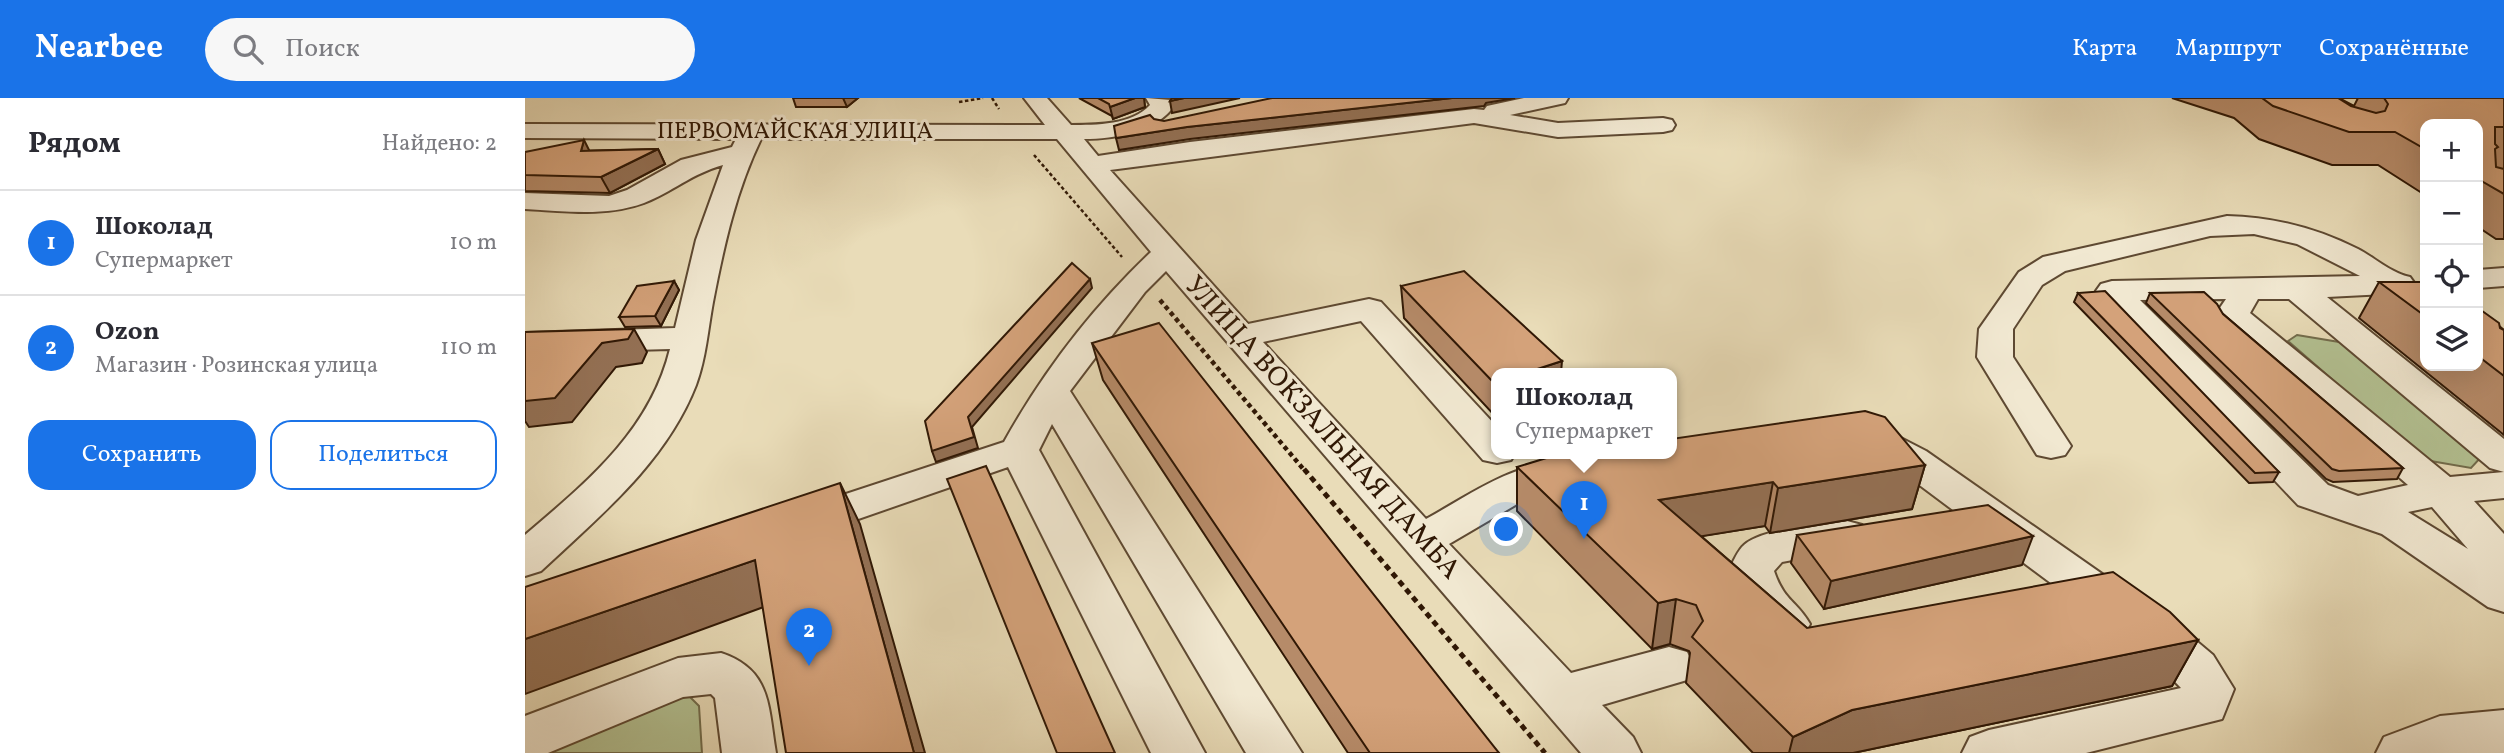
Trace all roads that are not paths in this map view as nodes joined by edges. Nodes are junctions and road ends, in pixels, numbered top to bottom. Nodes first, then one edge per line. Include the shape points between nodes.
1 (1035, 98) edge
2 (1454, 98) edge
3 (1557, 98) edge
4 (1393, 105) edge
5 (1174, 115) edge
6 (1474, 116) junction
7 (1663, 125) dead end
8 (746, 143) junction
9 (530, 147) edge
10 (1076, 147) junction
11 (633, 156) edge
12 (690, 166) junction
13 (525, 201) edge
14 (1154, 266) junction
15 (2504, 277) edge
16 (2483, 279) edge
17 (2409, 283) edge
18 (2297, 289) junction
19 (2248, 290) junction
20 (2420, 300) edge
21 (1241, 336) junction
22 (690, 338) junction
23 (525, 342) edge
24 (1051, 391) junction
25 (1839, 433) edge
26 (1491, 442) edge
27 (2051, 446) dead end
28 (1019, 450) junction
29 (2504, 459) edge
30 (1507, 462) edge
31 (1604, 468) edge
32 (2504, 485) edge
33 (2441, 491) junction
34 (2355, 511) junction
35 (1987, 514) junction
36 (772, 533) edge
37 (1422, 540) junction
38 (525, 560) edge
39 (2504, 562) edge
40 (2083, 584) junction
41 (2030, 594) edge
42 (2504, 595) edge
43 (1791, 634) edge
44 (1669, 666) dead end
45 (1561, 696) junction
46 (2504, 732) edge
47 (525, 739) edge
48 (750, 753) edge
49 (1178, 753) edge
50 (1275, 753) edge
51 (1613, 753) edge
52 (1989, 753) edge
53 (2403, 753) edge

1 - 10 street, УЛИЦА ВОКЗАЛЬНАЯ ДАМБА
2 - 6 street
3 - 6 street
4 - 5 street via 1217,127
5 - 10 street via 1156,114
6 - 7 street via 1563,139
6 - 10 street via 1190,150
8 - 9 street, ПЕРВОМАЙСКАЯ УЛИЦА
8 - 10 street, ПЕРВОМАЙСКАЯ УЛИЦА via 879,125 1018,146
8 - 12 street
8 - 22 street via 716,214
10 - 14 street, УЛИЦА ВОКЗАЛЬНАЯ ДАМБА
11 - 12 street via 674,155 690,159
12 - 13 street via 637,196 611,204
14 - 21 street, УЛИЦА ВОКЗАЛЬНАЯ ДАМБА
14 - 24 street
15 - 16 street
17 - 18 street
17 - 20 street
17 - 27 street via 2333,248 2261,226 2214,227 2055,264 2030,279 1996,329 1995,357
18 - 19 street
18 - 29 street
19 - 33 street via 2232,315
19 - 34 street via 2112,291 2313,495
21 - 26 street via 1383,307
21 - 37 street, УЛИЦА ВОКЗАЛЬНАЯ ДАМБА
22 - 23 street
22 - 38 street via 677,386 655,429 609,484
24 - 28 street
24 - 50 street
25 - 35 street via 1873,439 1912,460
28 - 36 street
28 - 49 street
30 - 31 street
30 - 37 street
32 - 33 street
33 - 34 street
33 - 39 street
34 - 42 street via 2397,524
35 - 40 street
35 - 43 street via 1769,549 1751,571 1758,592
37 - 45 street, УЛИЦА ВОКЗАЛЬНАЯ ДАМБА
40 - 41 street
40 - 52 street via 2195,669 2208,690 2204,704
44 - 45 street
45 - 51 street, УЛИЦА ВОКЗАЛЬНАЯ ДАМБА
46 - 53 street via 2440,738
47 - 48 street via 678,678 721,673 740,690

